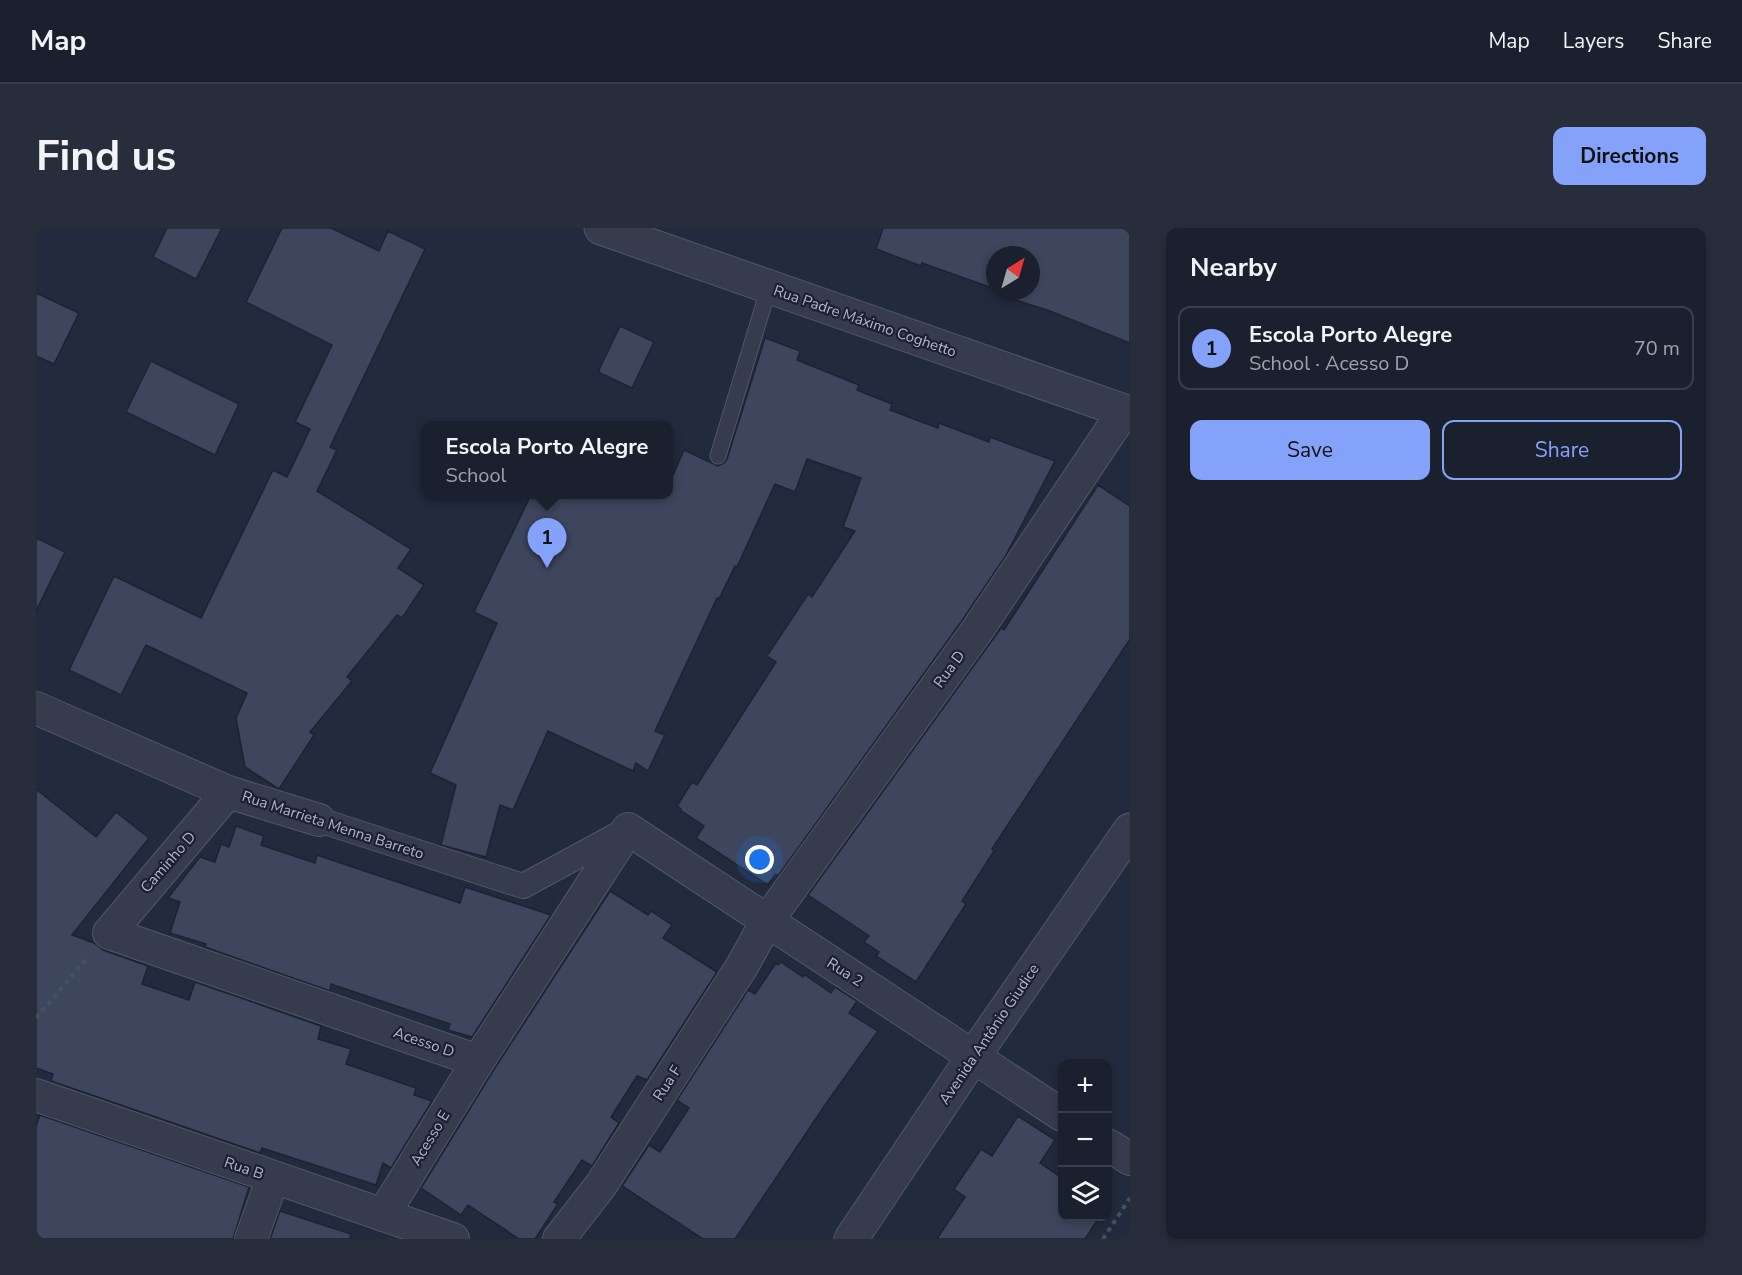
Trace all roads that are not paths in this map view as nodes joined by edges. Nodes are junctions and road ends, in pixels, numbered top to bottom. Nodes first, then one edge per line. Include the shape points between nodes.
1 (601, 228) edge
2 (769, 287) junction
3 (1127, 412) edge
4 (718, 456) dead end
5 (36, 708) edge
6 (228, 792) junction
7 (320, 820) joint
8 (628, 829) junction
9 (1130, 830) edge
10 (767, 921) junction
11 (109, 933) joint
12 (973, 1057) junction
13 (478, 1061) junction
14 (36, 1095) edge
15 (1059, 1113) edge
16 (1112, 1148) edge
17 (1130, 1159) edge
18 (273, 1178) junction
19 (383, 1215) junction
20 (251, 1239) edge
21 (453, 1239) edge
22 (559, 1239) edge
23 (851, 1239) edge

1 - 2 street, Rua Padre Máximo Coghetto
2 - 3 street, Rua Padre Máximo Coghetto
2 - 4 lane
3 - 10 street, Rua D via 976,632
5 - 6 street, Rua Marrieta Menna Barreto
6 - 7 street, Rua Marrieta Menna Barreto
6 - 11 street, Caminho D
7 - 8 street, Rua Marrieta Menna Barreto via 523,886
8 - 10 street, Rua 2
8 - 13 street
9 - 12 street, Avenida Antônio Giudice
10 - 12 street, Rua 2
10 - 22 street, Rua F via 741,968 601,1185
11 - 13 street, Acesso D
12 - 15 street, Rua 2
12 - 23 street, Avenida Antônio Giudice
13 - 19 street, Acesso E
14 - 18 street, Rua B
16 - 17 street
18 - 19 street, Rua B
18 - 20 street
19 - 21 street, Rua B

